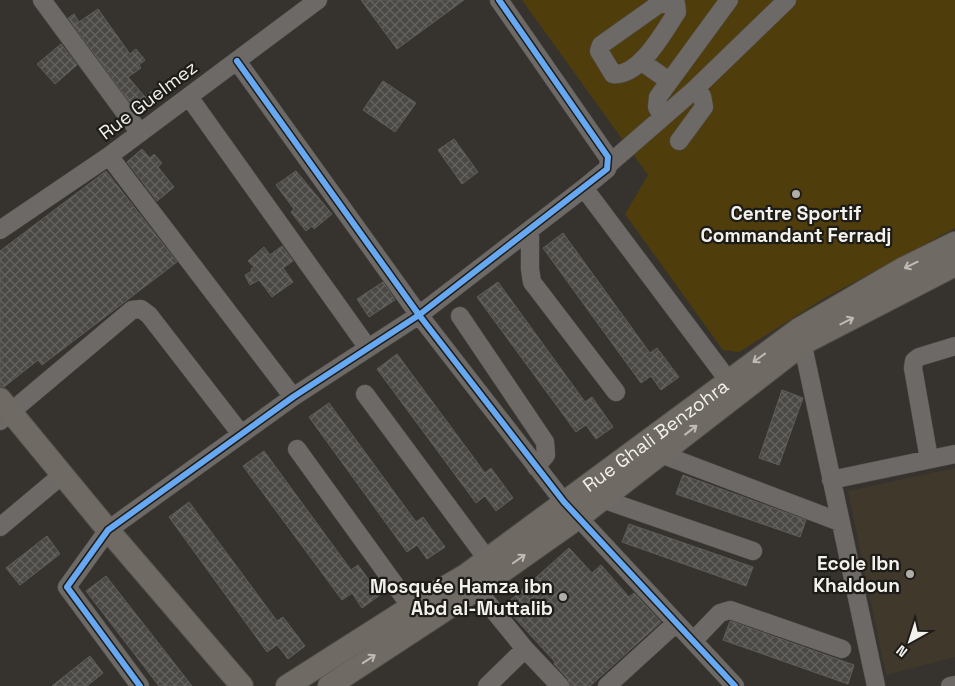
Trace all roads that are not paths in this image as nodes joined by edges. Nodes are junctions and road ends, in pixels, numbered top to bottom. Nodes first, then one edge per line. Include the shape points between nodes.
1 (42, 0) edge
2 (499, 0) edge
3 (729, 0) edge
4 (787, 0) edge
5 (311, 2) edge
6 (237, 61) junction
7 (642, 62) junction
8 (670, 81) junction
9 (694, 90) junction
10 (189, 97) junction
11 (663, 117) junction
12 (140, 133) junction
13 (679, 141) dead end
14 (109, 156) junction
15 (609, 164) junction
16 (584, 188) junction
17 (0, 230) edge
18 (530, 230) junction
19 (955, 243) edge
20 (955, 265) edge
21 (419, 316) junction
22 (460, 316) dead end
23 (801, 336) junction
24 (955, 346) edge
25 (368, 348) junction
26 (728, 380) junction
27 (616, 392) dead end
28 (364, 394) dead end
29 (293, 397) junction
30 (3, 411) edge
31 (241, 434) junction
32 (297, 449) dead end
33 (660, 454) junction
34 (955, 454) edge
35 (929, 459) junction
36 (536, 467) junction
37 (62, 475) junction
38 (831, 480) junction
39 (602, 499) junction
40 (571, 510) junction
41 (840, 522) junction
42 (0, 527) edge
43 (108, 530) junction
44 (753, 551) dead end
45 (487, 560) junction
46 (471, 582) junction
47 (411, 607) junction
48 (676, 623) junction
49 (693, 641) junction
50 (525, 649) junction
51 (842, 649) dead end
52 (731, 685) edge
53 (955, 685) edge
54 (140, 686) edge
55 (242, 686) edge
56 (287, 686) edge
57 (329, 686) edge
58 (487, 686) edge
59 (560, 686) edge
60 (607, 686) edge
61 (876, 686) edge
62 (950, 686) edge

1 - 12 street
2 - 15 street via 608,157
3 - 8 street
4 - 9 street
5 - 6 street, Rue Guelmez
6 - 10 street, Rue Guelmez
6 - 21 street
7 - 7 street via 613,74 599,51 601,45 659,4 676,4 677,12
7 - 8 street
8 - 11 street via 658,97 657,107
9 - 11 street
9 - 13 street via 702,96 704,108
10 - 12 street, Rue Guelmez
10 - 25 street
11 - 15 street
12 - 14 street, Rue Guelmez
14 - 17 street, Rue Guelmez
14 - 29 street
15 - 16 street
16 - 18 street
16 - 26 street
18 - 21 street
18 - 27 street via 532,282
19 -> 23 main road, Rue Ghali Benzohra via 902,269
23 -> 20 main road, Rue Ghali Benzohra
21 - 25 street
21 - 36 street
22 - 36 street via 545,442 546,455
23 -> 26 main road, Rue Ghali Benzohra
33 -> 23 main road, Rue Ghali Benzohra
23 - 38 street
24 - 35 street via 914,361
25 - 29 street
26 - 40 main road, Rue Ghali Benzohra
28 - 45 street
29 - 31 street
30 - 31 street via 132,310 141,309
30 - 37 main road
31 - 43 street
32 - 47 street
33 - 39 main road, Rue Ghali Benzohra
33 - 41 street
34 - 35 street
35 - 38 street
36 - 40 street
37 - 42 street
37 - 43 main road
38 - 41 street
39 - 40 main road, Rue Ghali Benzohra
39 - 44 street
40 - 45 main road, Rue Ghali Benzohra
46 -> 40 main road, Rue Ghali Benzohra
40 - 48 street
41 - 61 street
43 - 54 street via 67,587
43 - 55 main road
45 - 46 main road, Rue Ghali Benzohra
46 - 47 main road, Rue Ghali Benzohra
46 - 50 street
57 -> 46 main road, Rue Ghali Benzohra
47 - 56 main road, Rue Ghali Benzohra
48 - 49 street
48 - 60 street
49 - 51 street via 720,613 730,610
49 - 52 street
50 - 58 street
50 - 59 street
53 - 62 street

